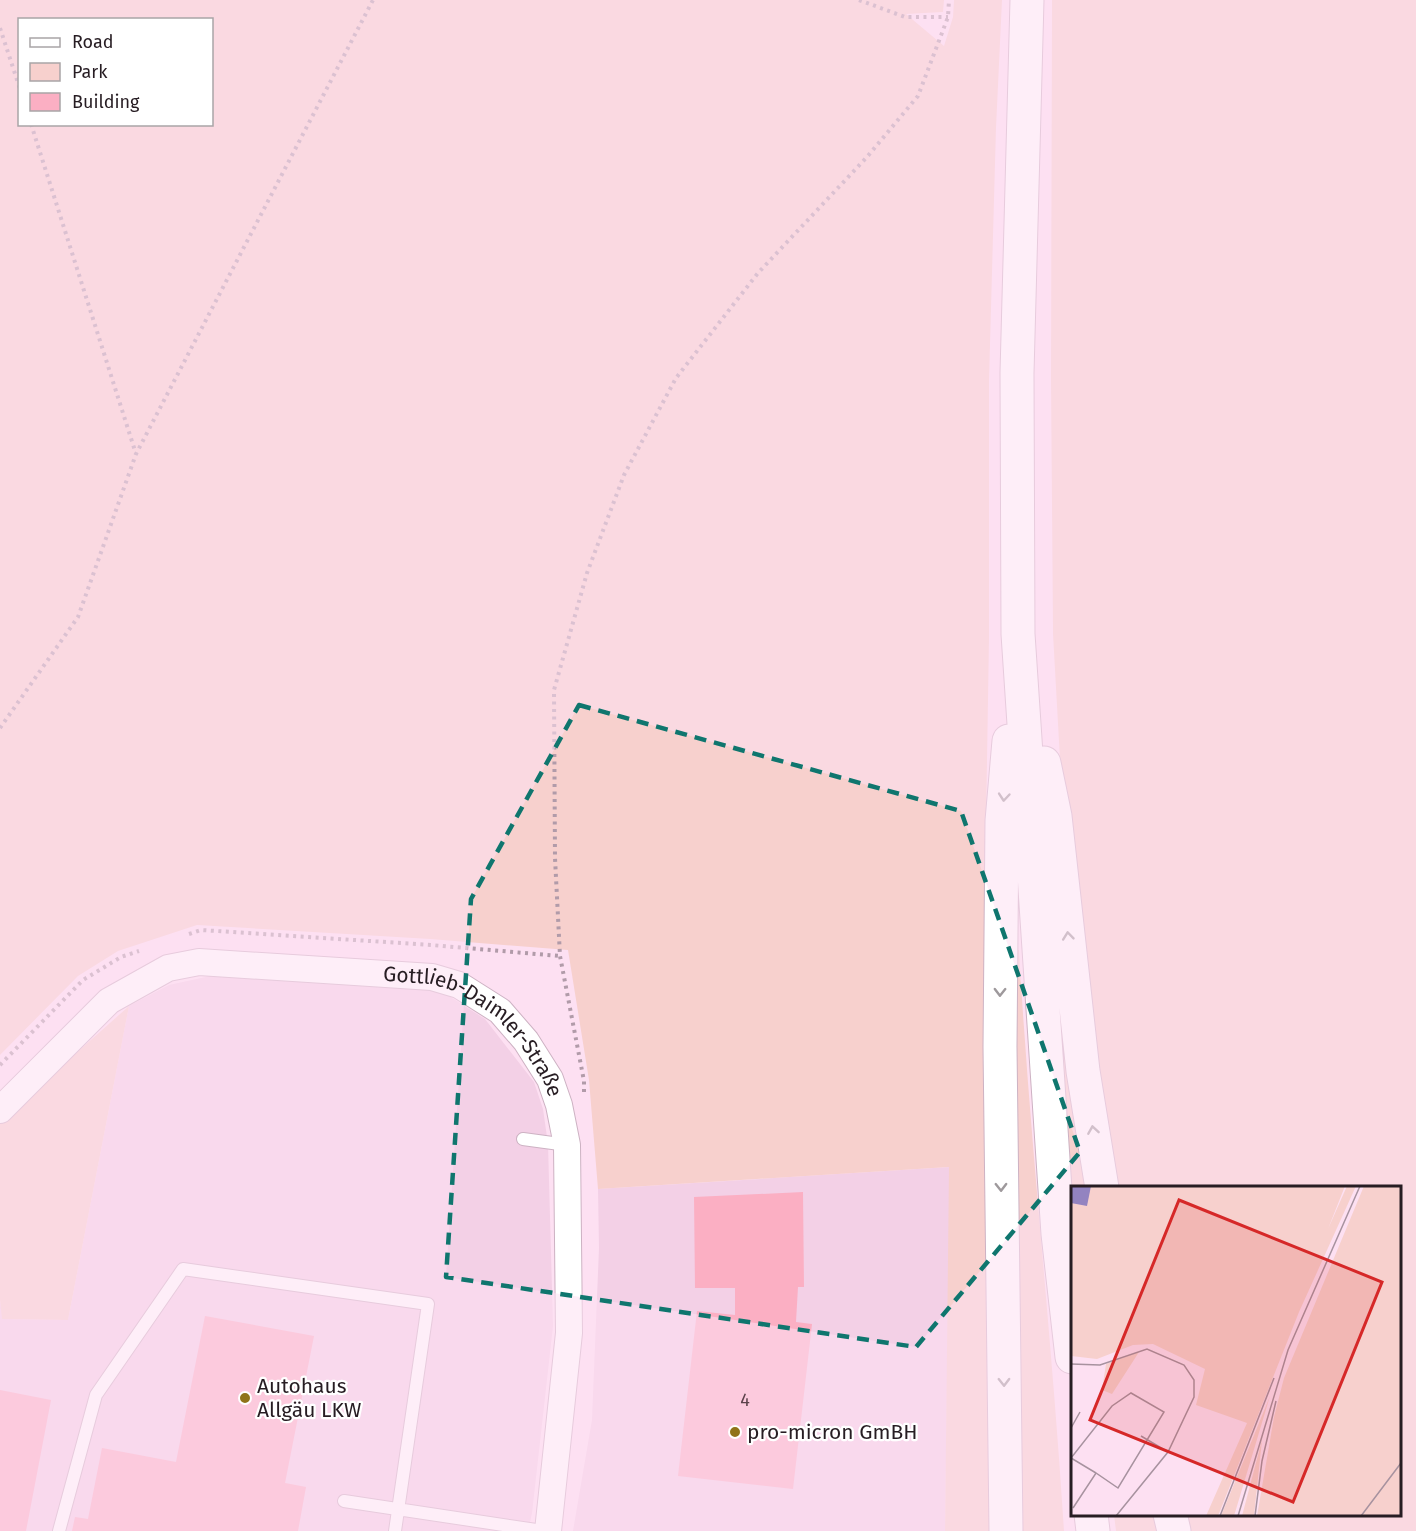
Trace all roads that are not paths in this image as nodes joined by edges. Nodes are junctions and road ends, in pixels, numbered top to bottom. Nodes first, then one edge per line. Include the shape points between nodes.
1 (1027, 0) edge
2 (1018, 634) junction
3 (0, 1110) edge
4 (523, 1139) dead end
5 (567, 1145) junction
6 (1102, 1186) edge
7 (1071, 1348) edge
8 (344, 1501) dead end
9 (399, 1509) junction
10 (1091, 1516) edge
11 (1170, 1516) edge
12 (58, 1531) edge
13 (395, 1531) edge
14 (543, 1531) edge
15 (548, 1531) edge
16 (1006, 1531) edge
17 (1093, 1531) edge
18 (1174, 1531) edge

1 - 2 highway via 1017,373
6 -> 2 highway via 1083,1071 1055,816
2 - 7 highway via 1058,1234
2 -> 16 highway via 1002,821 1000,1047
3 - 5 street, Gottlieb-Daimler-Straße via 109,1001 168,968 199,962 432,977 459,986 500,1011 526,1041 550,1079
4 - 5 lane
5 - 15 street, Gottlieb-Daimler-Straße via 569,1333
8 - 9 lane
9 - 12 lane via 428,1304 183,1269 96,1395
9 - 13 lane
9 - 14 lane
10 - 17 highway
11 - 18 highway

